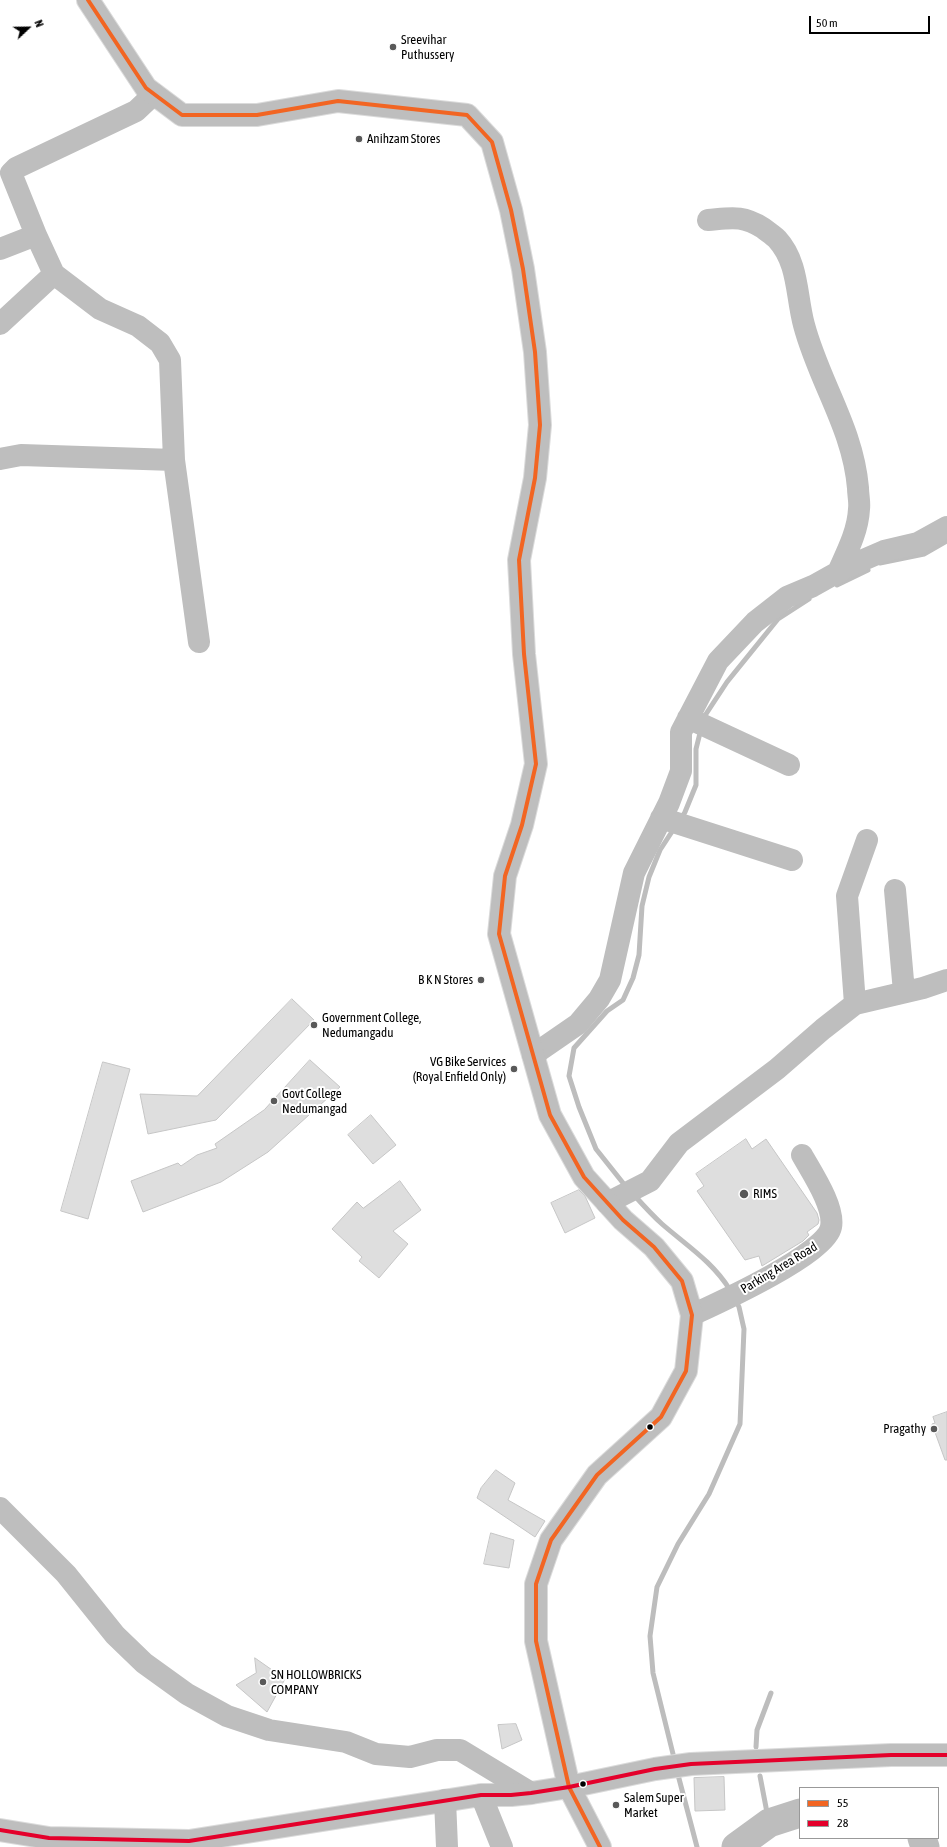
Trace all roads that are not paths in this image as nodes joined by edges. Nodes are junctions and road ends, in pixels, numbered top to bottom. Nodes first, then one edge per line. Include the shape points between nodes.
1 (88, 0) edge
2 (154, 94) junction
3 (708, 220) dead end
4 (36, 235) junction
5 (0, 249) edge
6 (54, 274) junction
7 (0, 324) edge
8 (0, 459) edge
9 (174, 460) junction
10 (947, 527) edge
11 (838, 572) junction
12 (199, 642) dead end
13 (688, 718) junction
14 (789, 765) dead end
15 (661, 818) junction
16 (867, 840) dead end
17 (792, 860) dead end
18 (895, 890) dead end
19 (947, 980) edge
20 (904, 992) junction
21 (855, 1004) junction
22 (533, 1055) junction
23 (802, 1155) dead end
24 (607, 1203) junction
25 (692, 1315) junction
26 (0, 1508) edge
27 (947, 1755) edge
28 (569, 1787) junction
29 (531, 1793) junction
30 (481, 1795) junction
31 (445, 1800) junction
32 (0, 1830) edge
33 (447, 1847) edge
34 (502, 1847) edge
35 (600, 1847) edge

1 - 2 street via 146,88
2 - 4 street via 136,111 16,168 11,174
2 - 22 street via 182,115 257,115 338,101 467,115 492,142 511,210 523,269 535,352 540,425 535,478 519,560 524,654 536,764 522,824 504,876 499,934
3 - 11 street via 737,217 750,221 774,235 792,264 805,330 814,359 844,425 856,469 859,509 853,537
4 - 5 street
4 - 6 street
6 - 7 street
6 - 9 street via 100,309 138,326 160,343 170,360
8 - 9 street via 21,455
9 - 12 street
10 - 11 street via 918,543 884,551
11 - 13 street via 787,597 755,622 718,661
13 - 14 street
13 - 15 street via 681,732 681,771
15 - 17 street
15 - 22 street via 634,873 610,980 599,999 578,1024
16 - 21 street via 847,896
18 - 20 street
19 - 20 street
20 - 21 street
21 - 24 street via 777,1069 678,1143 650,1181
22 - 24 street via 550,1115 584,1178
23 - 25 street, Parking Area Road via 831,1212 831,1228 818,1246 750,1287
24 - 25 street via 654,1246 682,1281
25 - 28 street via 686,1372 661,1417 597,1475 551,1540 536,1584 536,1641
26 - 29 street via 66,1574 115,1635 144,1663 187,1694 227,1716 269,1730 346,1742 376,1754 410,1757 437,1750 460,1750
27 - 28 street via 690,1764
28 - 29 street
28 - 35 street
29 - 30 street
30 - 31 street
30 - 34 street
31 - 32 street via 189,1841 49,1838
31 - 33 street

